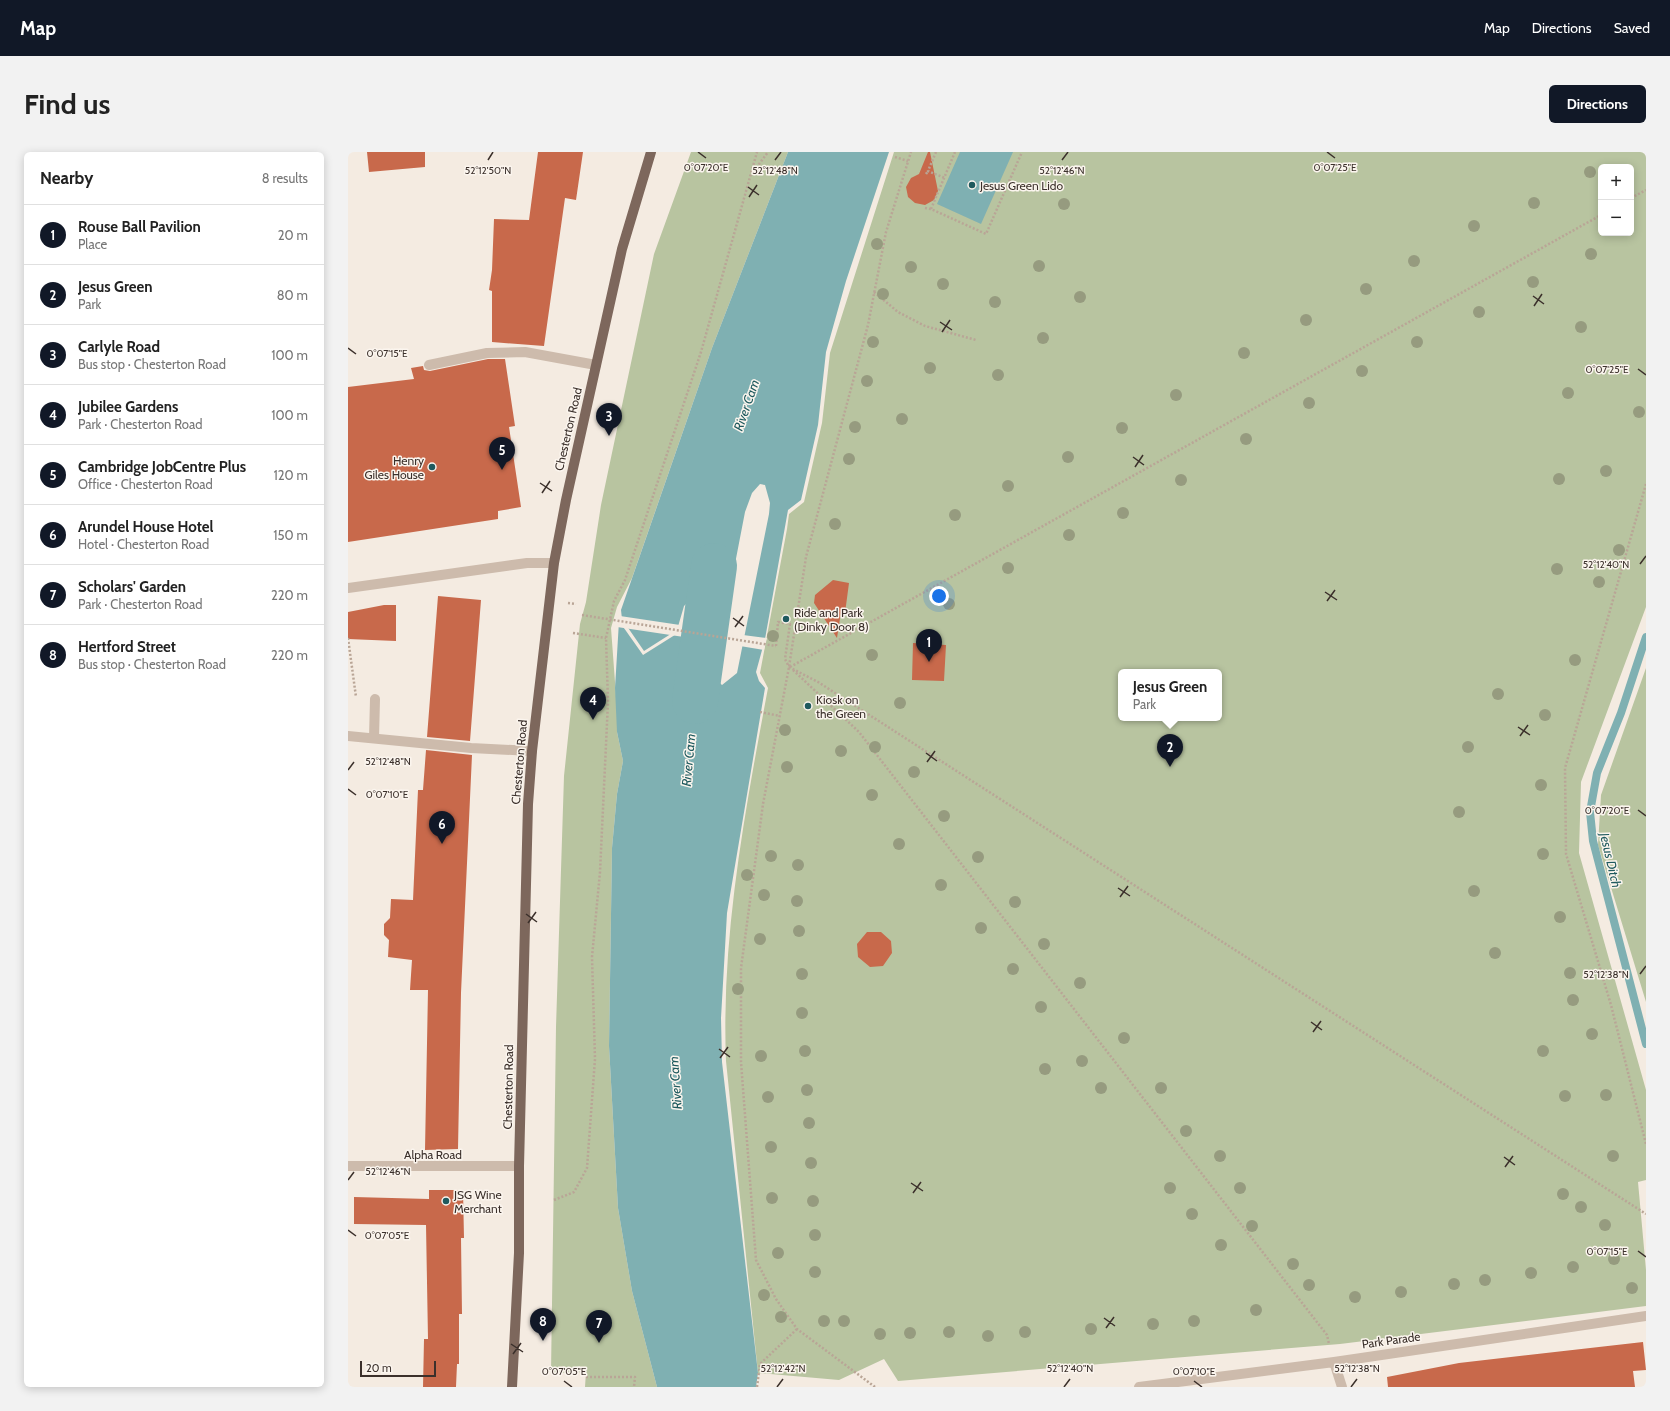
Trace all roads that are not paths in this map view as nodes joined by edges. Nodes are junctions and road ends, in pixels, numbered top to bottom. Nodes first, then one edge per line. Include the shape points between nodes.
1 (651, 152) edge
2 (429, 365) dead end
3 (596, 365) junction
4 (554, 563) junction
5 (348, 588) edge
6 (375, 699) road end
7 (348, 736) edge
8 (374, 738) junction
9 (532, 751) junction
10 (348, 1166) edge
11 (519, 1166) junction
12 (1646, 1316) edge
13 (1334, 1362) junction
14 (512, 1387) edge
15 (1138, 1387) edge
16 (1342, 1387) edge

1 - 3 main road, Chesterton Road via 622,249
2 - 3 street via 487,352 525,352
3 - 4 main road, Chesterton Road
4 - 5 street via 527,563
4 - 9 main road, Chesterton Road
6 - 8 street
7 - 8 street
8 - 9 street via 471,748
9 - 11 main road, Chesterton Road via 528,804
10 - 11 street, Alpha Road
11 - 14 main road, Chesterton Road via 519,1253
12 - 13 street, Park Parade
13 - 15 street, Park Parade
13 - 16 street

